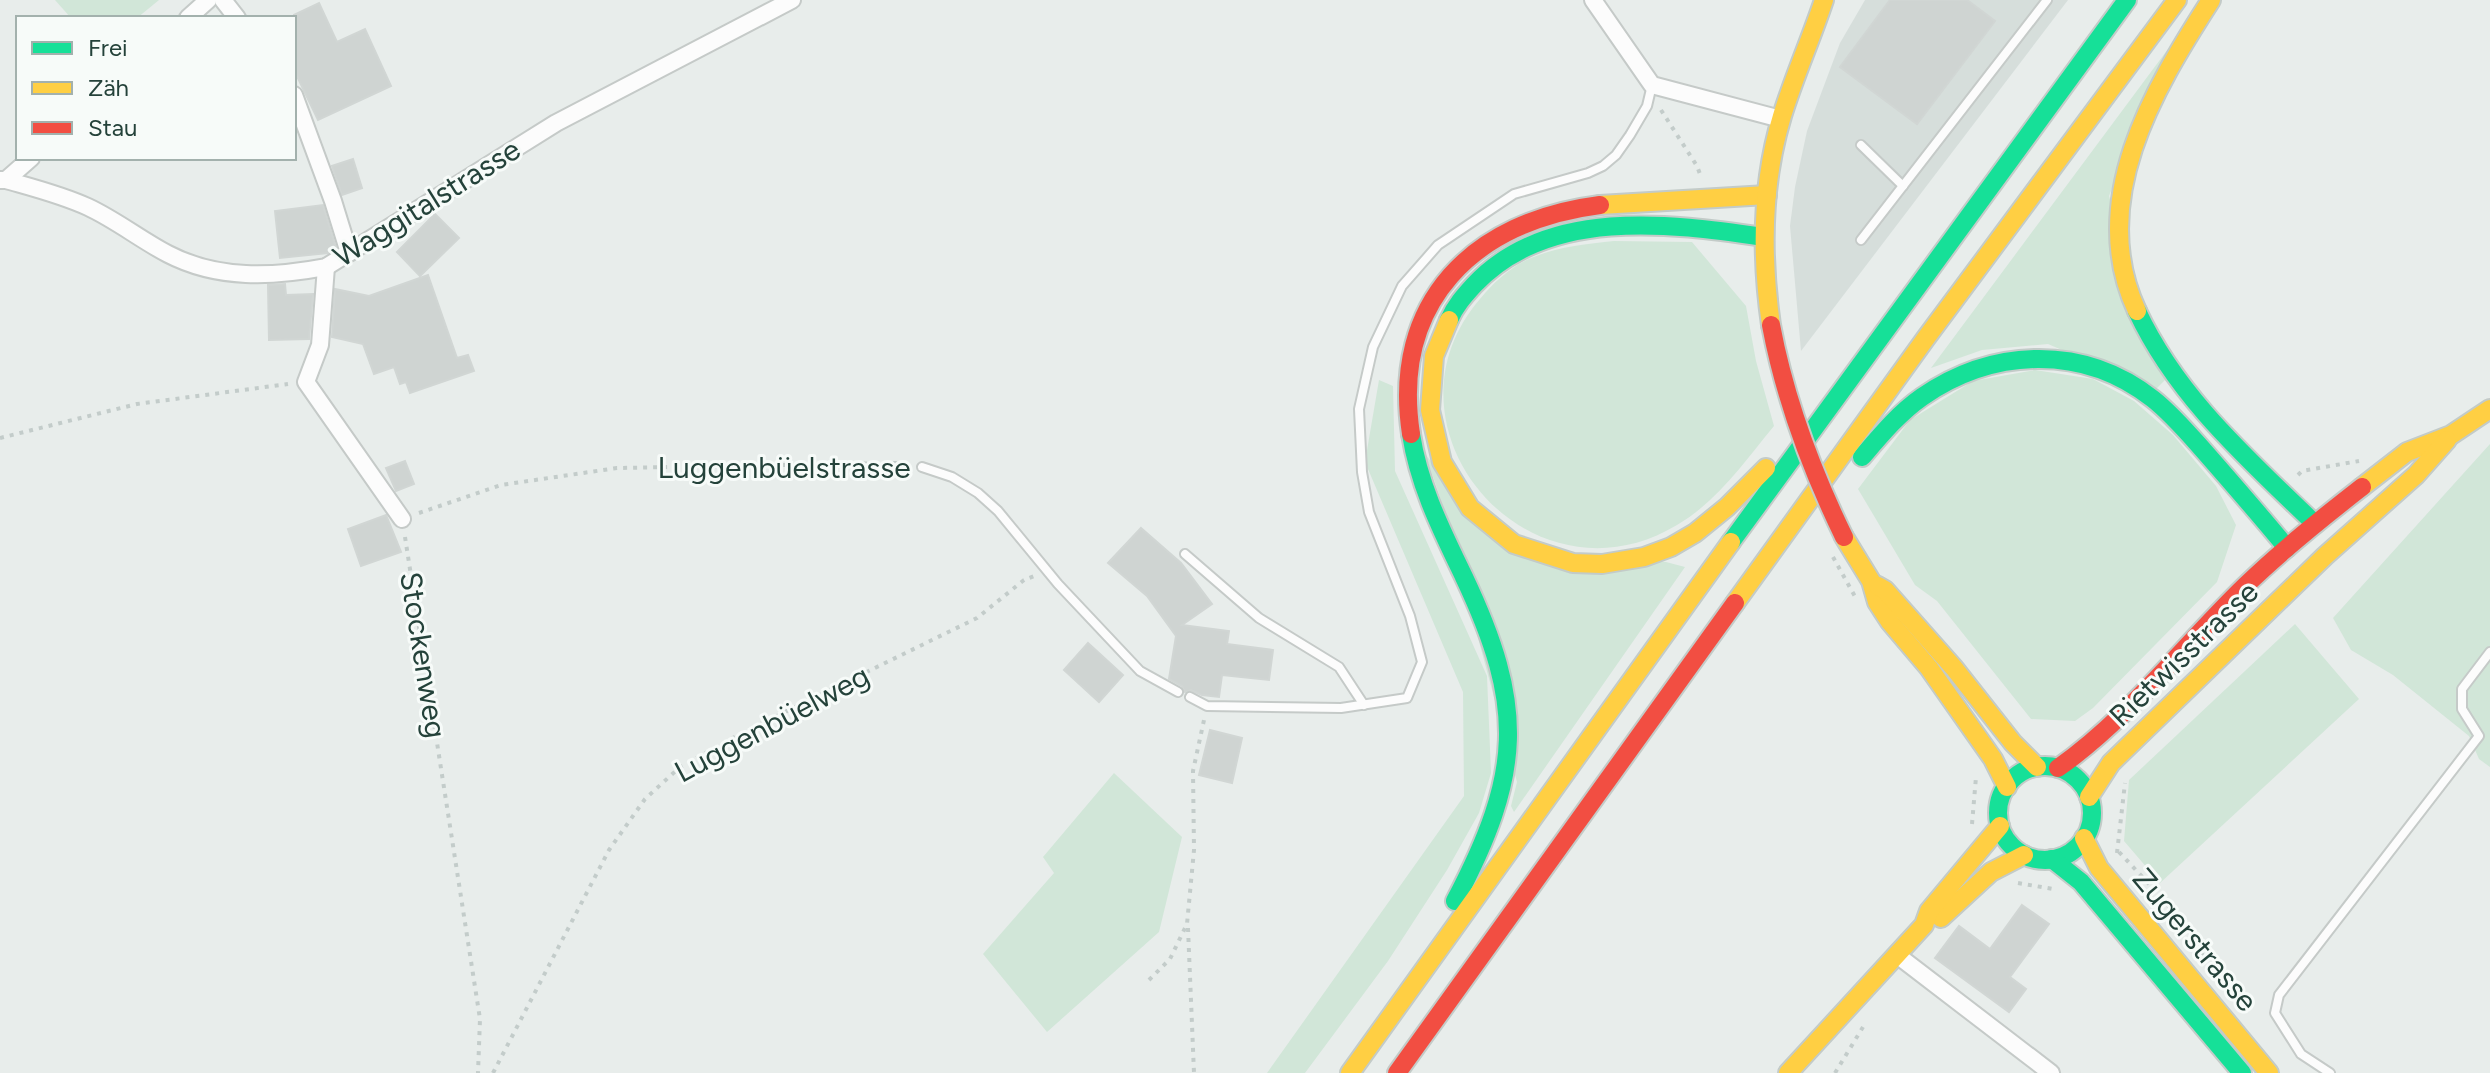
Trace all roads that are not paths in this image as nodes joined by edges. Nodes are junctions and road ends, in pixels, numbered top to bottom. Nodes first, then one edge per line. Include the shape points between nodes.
1 (208, 0) edge
2 (223, 0) edge
3 (792, 0) edge
4 (1593, 0) edge
5 (1835, 0) edge
6 (2047, 0) edge
7 (2127, 0) edge
8 (2177, 0) edge
9 (2211, 0) edge
10 (1822, 9) edge
11 (190, 16) edge
12 (235, 16) edge
13 (1652, 85) junction
14 (296, 100) edge
15 (1781, 119) junction
16 (1861, 145) dead end
17 (28, 160) edge
18 (3, 180) edge
19 (1903, 186) junction
20 (1767, 195) junction
21 (1764, 237) junction
22 (1861, 240) dead end
23 (349, 253) junction
24 (326, 267) junction
25 (1834, 398) junction
26 (2490, 409) edge
27 (2451, 435) junction
28 (922, 467) road end
29 (402, 519) road end
30 (2315, 524) junction
31 (2287, 548) junction
32 (1185, 554) dead end
33 (2325, 556) junction
34 (1871, 581) junction
35 (2490, 652) edge
36 (1680, 682) junction
37 (1178, 692) dead end
38 (1190, 697) dead end
39 (1364, 705) junction
40 (2037, 767) junction
41 (2058, 768) junction
42 (2007, 787) junction
43 (2089, 797) junction
44 (2000, 826) junction
45 (2084, 838) junction
46 (2024, 855) junction
47 (2052, 859) junction
48 (1924, 925) junction
49 (1897, 955) junction
50 (1404, 999) junction
51 (1350, 1073) edge
52 (1397, 1073) edge
53 (1788, 1073) edge
54 (2051, 1073) edge
55 (2242, 1073) edge
56 (2269, 1073) edge
57 (2330, 1073) edge

1 - 11 street
2 - 12 street
3 - 23 street, Waggitalstrasse via 556,123
4 - 13 street
5 - 10 main road
6 - 19 lane
7 - 25 main road
8 - 36 main road via 1935,325
9 - 30 main road via 2154,94 2132,147 2122,190 2121,257 2136,314 2161,362 2198,409
10 - 15 main road
13 - 15 street
13 - 39 lane via 1630,135 1603,166 1514,194 1438,245 1402,286 1373,347 1359,409 1362,472 1369,512 1410,616 1422,662 1407,698
14 - 23 street
15 - 20 main road
16 - 19 lane
17 - 18 street
18 - 24 street, Waggitalstrasse via 91,208 171,256 208,268 284,275
19 - 22 lane
20 - 21 main road
20 - 50 main road via 1603,206 1523,223 1471,255 1425,314 1408,368 1408,432 1428,498 1496,654 1509,741 1504,785 1485,843
21 - 25 main road via 1678,226 1599,228 1546,239 1498,262 1458,303 1435,352 1429,406 1439,458 1466,503 1509,541 1563,561 1624,562 1666,549 1715,518
21 - 34 main road, bridge via 1777,366 1804,450 1844,537
23 - 24 street, Waggitalstrasse
24 - 29 street via 320,345 306,382
25 - 50 main road
26 - 27 main road, Rietwisstrasse
27 - 30 main road, Rietwisstrasse via 2407,452
27 - 33 main road, Rietwisstrasse via 2416,475
28 - 37 lane, Luggenbüelstrasse via 978,493 1140,671
30 - 31 main road, Rietwisstrasse
30 - 33 main road
31 - 33 main road
31 - 36 main road via 2174,419 2143,392 2106,372 2068,361 1995,362 1941,382 1889,426 1735,631
31 - 41 main road, Rietwisstrasse via 2092,744
32 - 39 lane via 1259,618 1339,667
33 - 43 main road, Rietwisstrasse via 2111,763
34 - 40 main road via 1885,590
34 - 42 main road via 1890,622 1929,668
35 - 57 lane via 2462,689 2462,709 2479,736 2279,995 2275,1013 2301,1054
36 - 52 main road
38 - 39 lane via 1207,706
40 - 41 main road
40 - 42 main road via 2020,773
41 - 43 main road via 2077,779
42 - 44 main road via 1998,809
43 - 45 main road via 2091,822
44 - 46 main road
44 - 48 main road via 1929,911
45 - 47 main road via 2070,852
45 - 56 main road, Zugerstrasse via 2099,868
46 - 47 main road
46 - 48 main road via 1991,872 1938,920
47 - 55 main road, Zugerstrasse via 2081,882
48 - 49 main road
49 - 53 main road
49 - 54 street
50 - 51 main road

